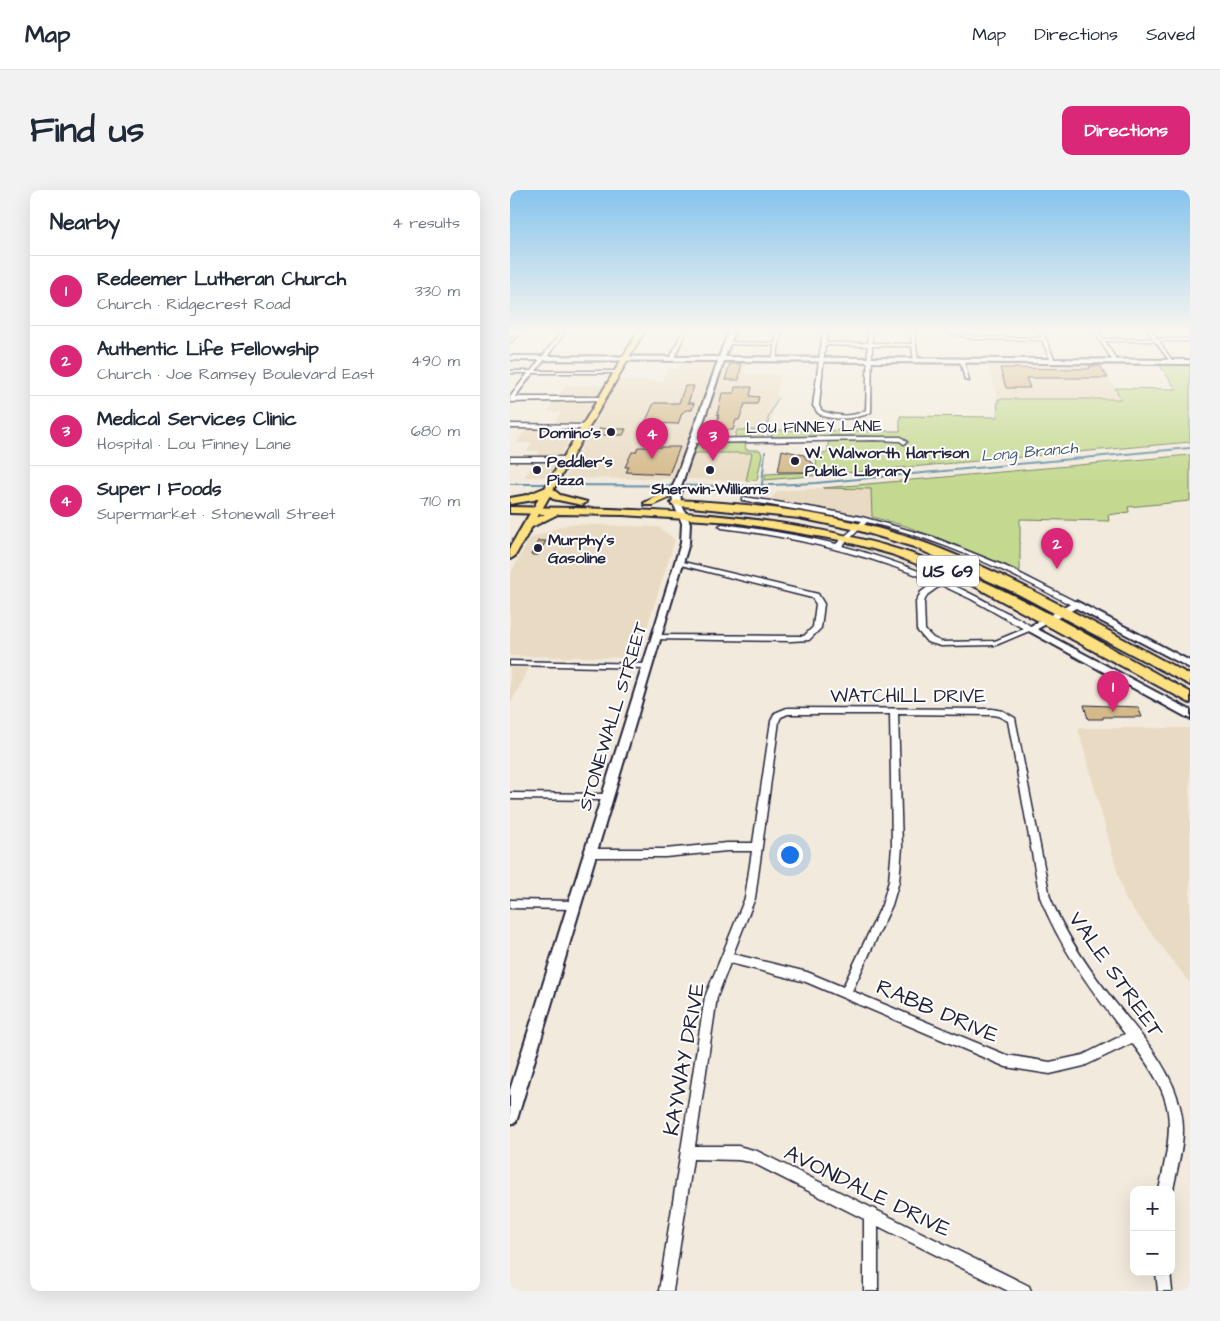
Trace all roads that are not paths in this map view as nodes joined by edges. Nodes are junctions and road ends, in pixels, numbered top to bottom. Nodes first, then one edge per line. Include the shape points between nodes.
1 (524, 381) edge
2 (612, 381) edge
3 (714, 381) edge
4 (819, 381) edge
5 (870, 381) edge
6 (510, 399) edge
7 (602, 399) junction
8 (510, 426) edge
9 (586, 426) junction
10 (693, 441) junction
11 (904, 442) dead end
12 (510, 459) edge
13 (567, 459) junction
14 (677, 487) junction
15 (549, 489) junction
16 (744, 499) dead end
17 (582, 502) junction
18 (510, 506) edge
19 (539, 506) junction
20 (647, 507) junction
21 (679, 508) junction
22 (716, 510) junction
23 (574, 511) junction
24 (862, 524) junction
25 (686, 526) junction
26 (722, 526) dead end
27 (527, 528) junction
28 (847, 538) junction
29 (837, 547) junction
30 (510, 556) edge
31 (679, 563) junction
32 (940, 582) junction
33 (1076, 604) junction
34 (1061, 612) junction
35 (1047, 620) junction
36 (1030, 629) junction
37 (656, 637) junction
38 (510, 663) edge
39 (1190, 665) edge
40 (647, 666) junction
41 (1190, 681) edge
42 (1190, 698) edge
43 (801, 711) joint
44 (894, 712) junction
45 (1190, 715) edge
46 (1012, 720) joint
47 (510, 796) edge
48 (607, 796) junction
49 (758, 847) junction
50 (590, 853) junction
51 (510, 904) edge
52 (574, 905) junction
53 (726, 957) junction
54 (846, 992) junction
55 (1134, 1036) junction
56 (514, 1090) edge
57 (510, 1116) edge
58 (687, 1152) junction
59 (1167, 1186) edge
60 (871, 1215) junction
61 (1163, 1276) edge
62 (666, 1291) edge
63 (871, 1291) edge
64 (1024, 1291) edge
65 (1164, 1291) edge

1 - 6 street
2 - 7 main road
3 - 10 street, STONEWALL STREET
4 - 5 street via 816,406 820,412 859,415 870,411
6 - 7 street
7 - 9 main road
8 - 9 street
9 - 13 main road
10 - 11 street, LOU FINNEY LANE via 771,442 837,438 901,439
10 - 14 street, STONEWALL STREET
12 - 13 street
13 - 15 main road
14 - 20 highway
14 - 21 street, STONEWALL STREET
15 - 17 highway via 556,497
15 - 18 highway
15 - 19 main road
16 - 24 street via 788,504
17 - 19 highway, US 69
17 - 20 highway, US 69
18 - 19 highway, US 69
18 - 27 highway via 524,518
19 - 23 highway, US 69
19 - 27 main road
20 - 21 highway, US 69
20 - 23 highway, US 69
21 - 22 highway, US 69
21 - 25 street, STONEWALL STREET
22 - 24 highway, US 69 via 786,514
22 - 25 highway
22 - 28 highway, US 69
23 - 27 highway via 551,514
24 - 28 street
24 - 33 street via 930,537
24 - 34 highway, US 69 via 974,567
25 - 31 street, STONEWALL STREET via 686,543
26 - 29 street
27 - 30 main road
28 - 29 street
28 - 35 highway, US 69 via 949,571
29 - 32 street
31 - 37 street, STONEWALL STREET
31 - 37 street via 815,596 820,604 817,628 806,638
32 - 36 street
32 - 36 street via 924,594 920,602 921,630 930,640 941,644 996,643
33 - 34 street
33 - 39 street
34 - 35 street
34 - 41 highway, US 69
35 - 36 street
35 - 42 highway, US 69
36 - 45 street
37 - 40 street, STONEWALL STREET
38 - 40 street
40 - 48 street, STONEWALL STREET
43 - 44 street, WATCHILL DRIVE
43 - 49 street, KAYWAY DRIVE via 782,713 775,721
44 - 46 street, WATCHILL DRIVE via 992,712
44 - 54 street via 897,847 894,881 872,939
46 - 55 street, VALE STREET via 1045,897 1055,926 1077,961
47 - 48 street
48 - 50 street, STONEWALL STREET
49 - 50 street via 665,853
49 - 53 street, KAYWAY DRIVE via 750,898
50 - 52 street, STONEWALL STREET
51 - 52 street
52 - 56 street, STONEWALL STREET
53 - 54 street, RABB DRIVE via 806,977
53 - 58 street, KAYWAY DRIVE via 711,997
54 - 55 street, RABB DRIVE via 1006,1061 1037,1067 1050,1068 1084,1060
55 - 59 street, VALE STREET via 1167,1085 1175,1113 1176,1132
56 - 57 street, STONEWALL STREET
58 - 60 street, AVONDALE DRIVE via 752,1156
58 - 62 street, KAYWAY DRIVE
60 - 63 street
60 - 64 street, AVONDALE DRIVE
61 - 65 street

